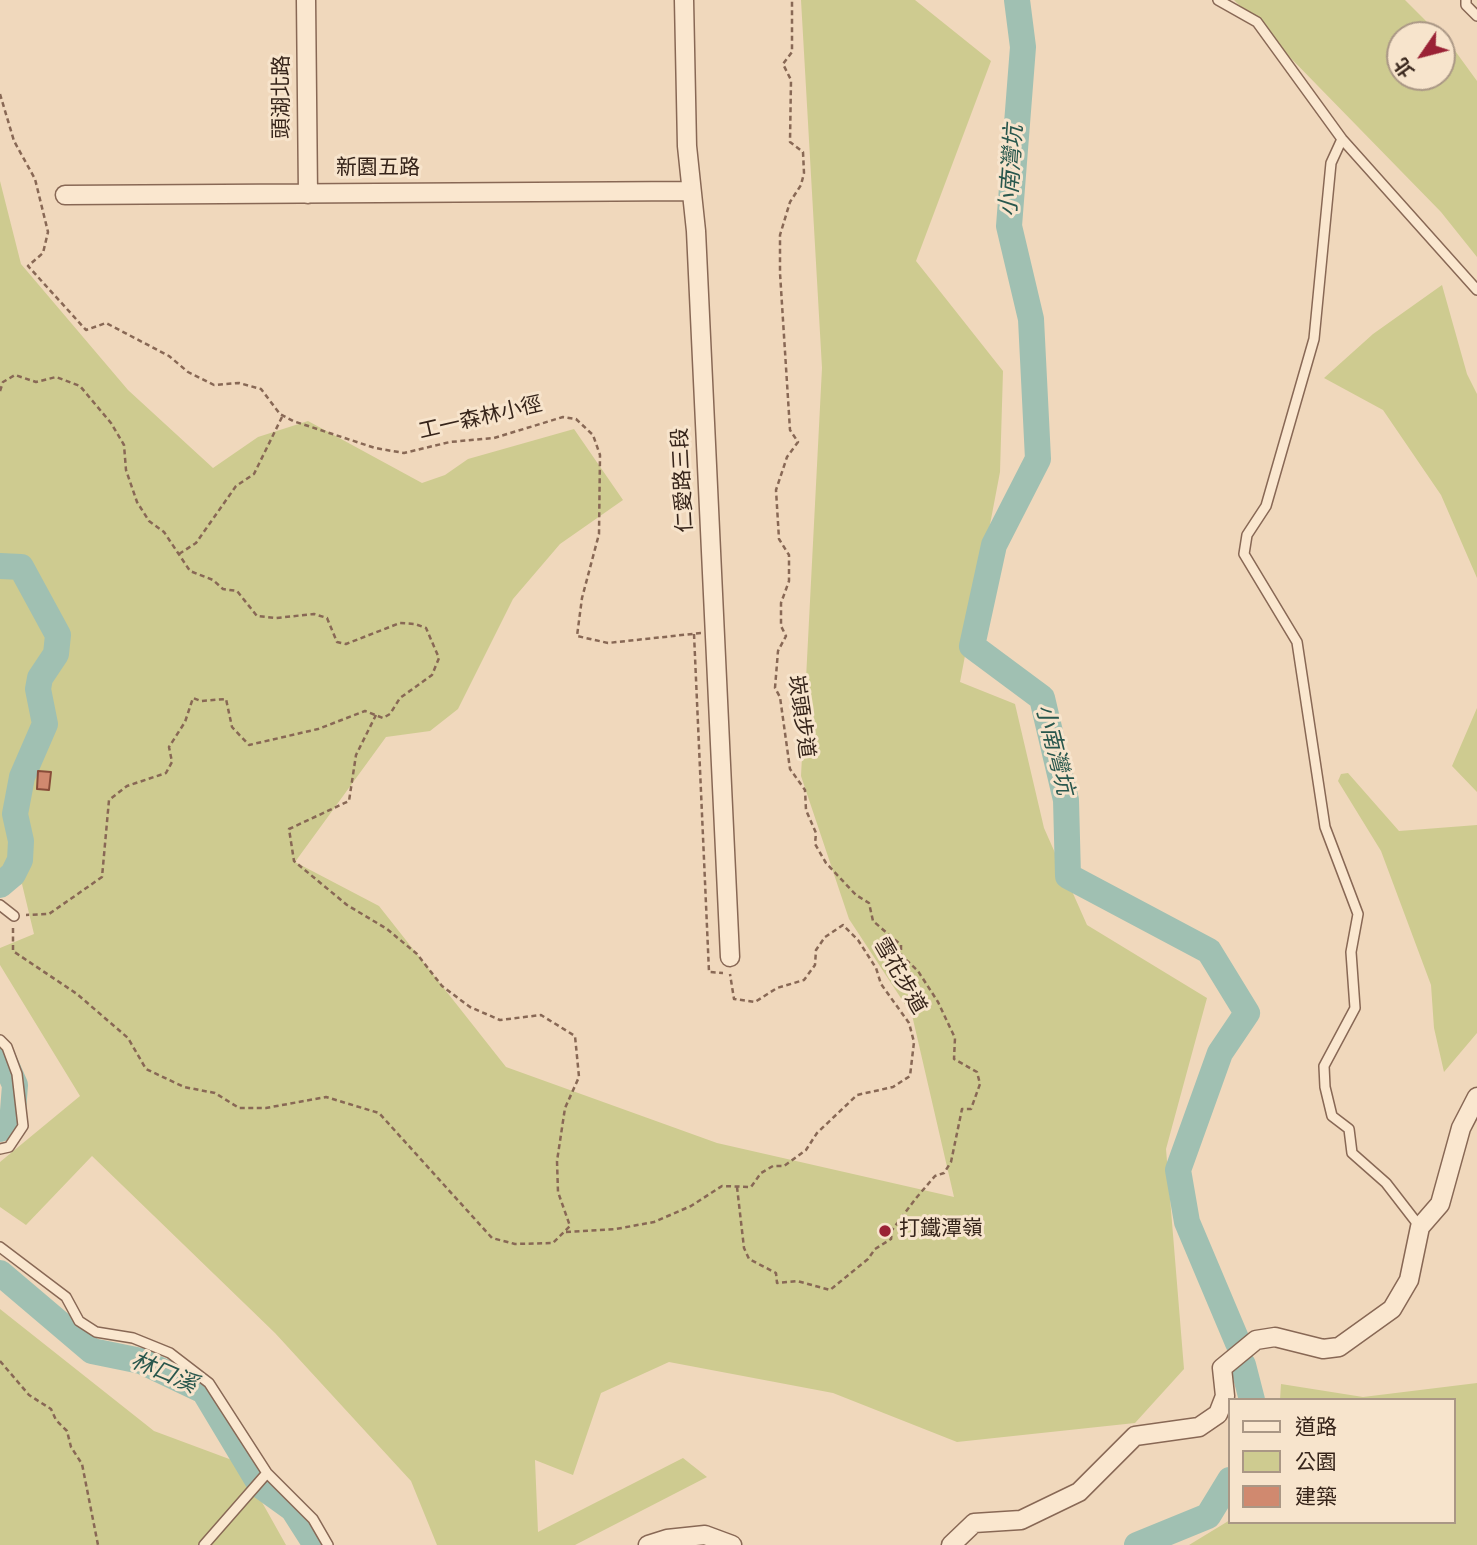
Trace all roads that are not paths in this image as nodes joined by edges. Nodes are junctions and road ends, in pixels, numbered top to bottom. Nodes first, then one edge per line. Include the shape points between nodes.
1 (306, 0) edge
2 (684, 0) edge
3 (1218, 0) edge
4 (1466, 0) edge
5 (1477, 16) edge
6 (1342, 139) junction
7 (691, 191) junction
8 (308, 194) junction
9 (65, 195) dead end
10 (1477, 290) edge
11 (0, 905) edge
12 (13, 916) road end
13 (730, 965) road end
14 (0, 1040) edge
15 (1477, 1097) edge
16 (0, 1149) edge
17 (1420, 1227) junction
18 (0, 1247) edge
19 (267, 1474) junction
20 (668, 1542) edge
21 (204, 1545) edge
22 (328, 1545) edge
23 (648, 1545) edge
24 (732, 1545) edge
25 (951, 1545) edge

1 - 8 street, 頭湖北路
2 - 7 street, 仁愛路三段
3 - 6 lane via 1257,22
4 - 5 lane
6 - 10 lane
6 - 17 lane via 1331,163 1314,339 1266,506 1247,535 1244,554 1297,642 1325,827 1358,914 1351,952 1355,1008 1324,1066 1332,1116 1349,1129 1352,1153 1386,1183
7 - 8 street, 新園五路
7 - 13 street, 仁愛路三段
8 - 9 street, 新園五路
11 - 12 lane
14 - 16 lane via 17,1074 23,1126 9,1147
15 - 17 street via 1461,1128 1440,1204
17 - 25 street via 1409,1280 1392,1309 1353,1338 1339,1347 1323,1349 1275,1337 1256,1340 1222,1368 1225,1396 1218,1414 1199,1427 1135,1436 1079,1492 1021,1520 974,1523
18 - 19 lane via 66,1297 79,1321 96,1332 133,1338 170,1353 209,1383
19 - 21 lane
19 - 22 lane via 313,1519
20 - 23 street
20 - 24 street via 705,1535

